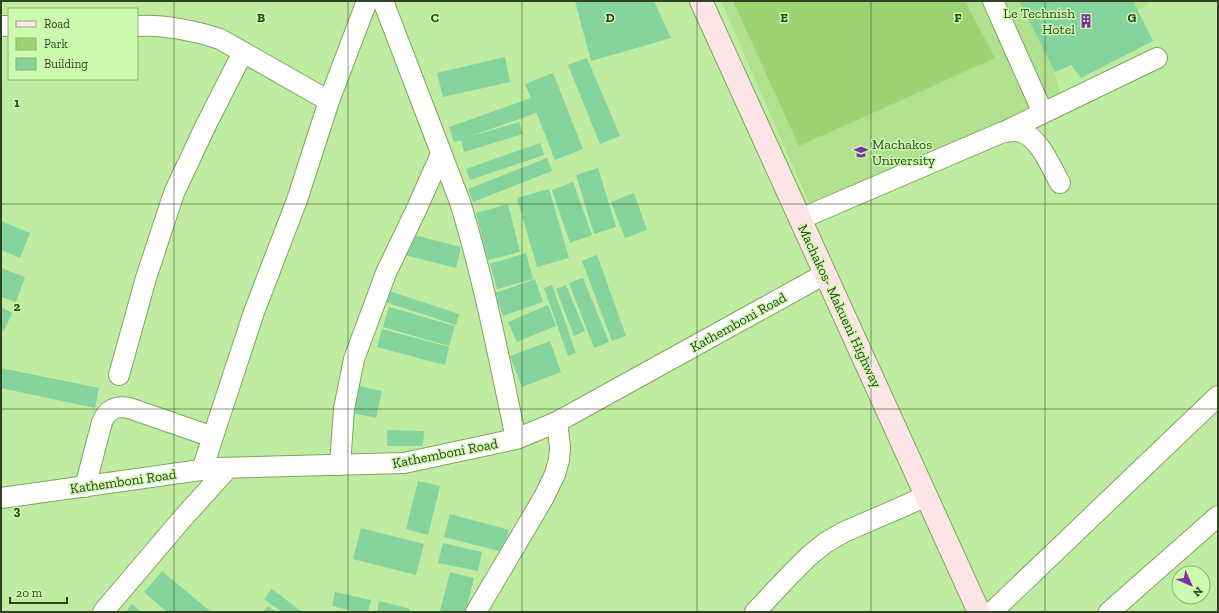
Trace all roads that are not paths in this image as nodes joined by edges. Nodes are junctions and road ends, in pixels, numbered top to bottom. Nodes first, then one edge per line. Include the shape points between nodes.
1 (367, 1) edge
2 (383, 1) edge
3 (701, 1) edge
4 (993, 1) edge
5 (138, 26) edge
6 (244, 52) junction
7 (1157, 58) dead end
8 (329, 101) junction
9 (1043, 113) junction
10 (1003, 132) junction
11 (441, 154) junction
12 (1060, 183) dead end
13 (800, 219) junction
14 (825, 274) junction
15 (118, 376) dead end
16 (1218, 396) edge
17 (557, 422) junction
18 (213, 437) junction
19 (516, 439) junction
20 (340, 465) junction
21 (228, 468) junction
22 (202, 470) junction
23 (85, 487) junction
24 (927, 496) junction
25 (1, 498) edge
26 (1218, 516) edge
27 (103, 612) edge
28 (476, 612) edge
29 (755, 612) edge
30 (979, 612) edge
31 (992, 612) edge
32 (1109, 612) edge

1 - 8 street
2 - 11 street
3 - 13 main road, Machakos- Makueni Highway
4 - 9 street
5 - 6 street via 203,33 220,38
6 - 8 street
6 - 15 street via 174,193
7 - 9 street
8 - 18 street via 297,200 254,312
9 - 10 street
10 - 12 street via 1019,131 1029,135 1039,146
10 - 13 street
11 - 19 street via 470,234 488,304
11 - 20 street via 386,273 354,359 344,409
13 - 14 main road, Machakos- Makueni Highway
14 - 17 street, Kathemboni Road
14 - 24 main road, Machakos- Makueni Highway
16 - 31 street
17 - 19 street, Kathemboni Road
17 - 28 street via 560,447 555,474
18 - 22 street
18 - 23 street via 121,406 104,416
19 - 20 street, Kathemboni Road via 404,463
20 - 21 street, Kathemboni Road
21 - 22 street, Kathemboni Road
21 - 27 street
22 - 23 street, Kathemboni Road
23 - 25 street, Kathemboni Road
24 - 29 street via 844,532 825,543 790,574
24 - 30 main road, Machakos- Makueni Highway
26 - 32 street

